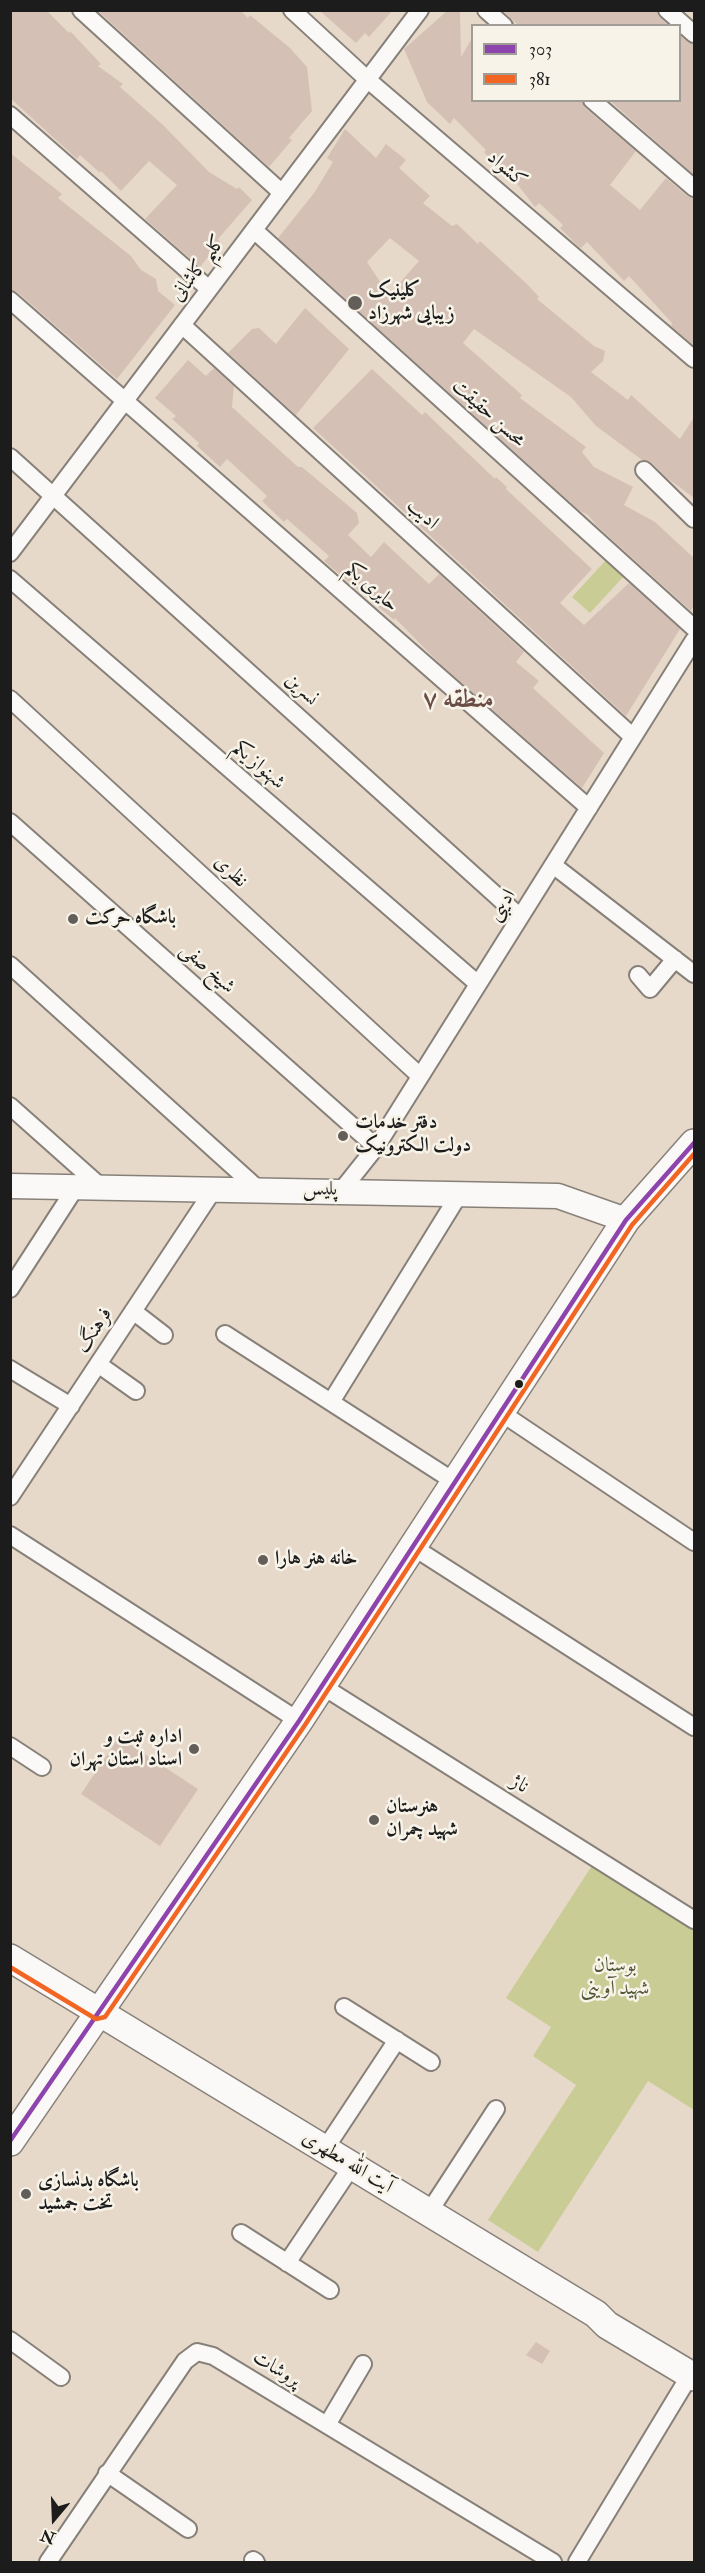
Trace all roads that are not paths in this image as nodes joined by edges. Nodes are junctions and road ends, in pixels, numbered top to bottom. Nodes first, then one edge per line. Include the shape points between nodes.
1 (81, 10) edge
2 (292, 10) edge
3 (420, 10) edge
4 (486, 10) edge
5 (667, 10) edge
6 (502, 24) edge
7 (694, 34) edge
8 (368, 80) junction
9 (594, 102) edge
10 (10, 115) edge
11 (694, 188) edge
12 (282, 193) junction
13 (254, 230) junction
14 (209, 289) junction
15 (10, 300) edge
16 (182, 325) junction
17 (694, 359) edge
18 (126, 400) junction
19 (10, 457) edge
20 (644, 470) dead end
21 (54, 495) junction
22 (694, 519) edge
23 (10, 553) edge
24 (10, 579) edge
25 (694, 628) edge
26 (694, 640) edge
27 (10, 699) edge
28 (633, 737) junction
29 (589, 808) junction
30 (10, 822) edge
31 (553, 865) junction
32 (520, 917) junction
33 (675, 959) junction
34 (10, 965) edge
35 (694, 974) edge
36 (638, 975) dead end
37 (478, 984) junction
38 (420, 1076) junction
39 (10, 1106) edge
40 (694, 1143) edge
41 (376, 1147) junction
42 (10, 1186) edge
43 (76, 1187) junction
44 (101, 1187) junction
45 (214, 1188) junction
46 (258, 1189) junction
47 (341, 1191) junction
48 (460, 1193) junction
49 (626, 1220) junction
50 (10, 1289) edge
51 (133, 1311) junction
52 (225, 1334) dead end
53 (164, 1335) dead end
54 (98, 1364) junction
55 (10, 1369) edge
56 (136, 1391) dead end
57 (331, 1402) junction
58 (70, 1406) junction
59 (500, 1412) junction
60 (455, 1482) junction
61 (10, 1497) edge
62 (10, 1535) edge
63 (694, 1542) edge
64 (413, 1547) junction
65 (322, 1686) junction
66 (299, 1721) junction
67 (694, 1727) edge
68 (10, 1746) edge
69 (42, 1767) dead end
70 (694, 1920) edge
71 (10, 1958) edge
72 (344, 2007) dead end
73 (99, 2012) junction
74 (397, 2040) junction
75 (431, 2062) dead end
76 (496, 2109) dead end
77 (10, 2142) edge
78 (326, 2149) junction
79 (352, 2166) junction
80 (429, 2212) junction
81 (241, 2233) dead end
82 (287, 2263) junction
83 (330, 2290) dead end
84 (10, 2340) edge
85 (363, 2364) dead end
86 (693, 2369) edge
87 (61, 2377) dead end
88 (327, 2425) junction
89 (107, 2473) junction
90 (188, 2529) dead end
91 (48, 2562) edge
92 (553, 2562) edge
93 (577, 2562) edge

1 - 12 street
2 - 8 street, کشواد
3 - 8 street, کلیم کاشانی
4 - 6 street
5 - 7 street
8 - 12 street, کلیم کاشانی
8 - 17 street, کشواد
9 - 11 street
10 - 14 street
12 - 13 street, کلیم کاشانی
13 - 14 street, کلیم کاشانی
13 - 25 street, محسن حقیقت
14 - 16 street, کلیم کاشانی
15 - 18 street, حایری یکم
16 - 18 street, کلیم کاشانی
16 - 28 street, ادیب
18 - 21 street, کلیم کاشانی
18 - 29 street, حایری یکم
19 - 21 street, نسرین
20 - 22 street
21 - 23 street, کلیم کاشانی
21 - 32 street, نسرین
24 - 37 street, شهنواز یکم
26 - 28 street, ادیبی
27 - 38 street, نظری
28 - 29 street, ادیبی
29 - 31 street, ادیبی
30 - 41 street, شیخ صفی
31 - 32 street, ادیبی
31 - 33 street
32 - 37 street, ادیبی
33 - 35 street
33 - 36 street via 650,989
34 - 46 street
37 - 38 street, ادیبی
38 - 41 street, ادیبی
39 - 44 street
40 - 49 main road
41 - 47 street, ادیبی
42 - 43 main road, پلیس
43 - 44 main road, پلیس
43 - 50 street
44 - 45 main road, پلیس
45 - 46 main road, پلیس
45 - 51 street, فرهنگ
46 - 47 main road, پلیس
47 - 48 main road, پلیس
48 - 49 main road, پلیس via 558,1196
48 - 57 street
49 - 59 main road
51 - 53 street
51 - 54 street, فرهنگ
52 - 57 street
54 - 56 street
54 - 58 street, فرهنگ
55 - 58 street
57 - 60 street
58 - 61 street, فرهنگ
59 - 60 main road
59 - 63 street
60 - 64 main road
62 - 66 street
64 - 65 main road
64 - 67 street
65 - 66 main road
65 - 70 street, ناژ
66 - 73 main road
68 - 69 street
71 - 73 main road, آیت الله مطهری
72 - 74 street
73 - 77 main road
73 - 78 main road, آیت الله مطهری
74 - 75 street
74 - 78 street
76 - 80 street
78 - 79 main road, آیت الله مطهری
79 - 80 main road, آیت الله مطهری
79 - 82 street
80 - 86 main road, آیت الله مطهری via 596,2314 612,2317
81 - 82 street
82 - 83 street
84 - 87 street
85 - 88 street
86 - 93 street
88 - 89 street, پروشات via 213,2356 197,2352 185,2361
88 - 92 street, پروشات
89 - 90 street
89 - 91 street, پروشات

